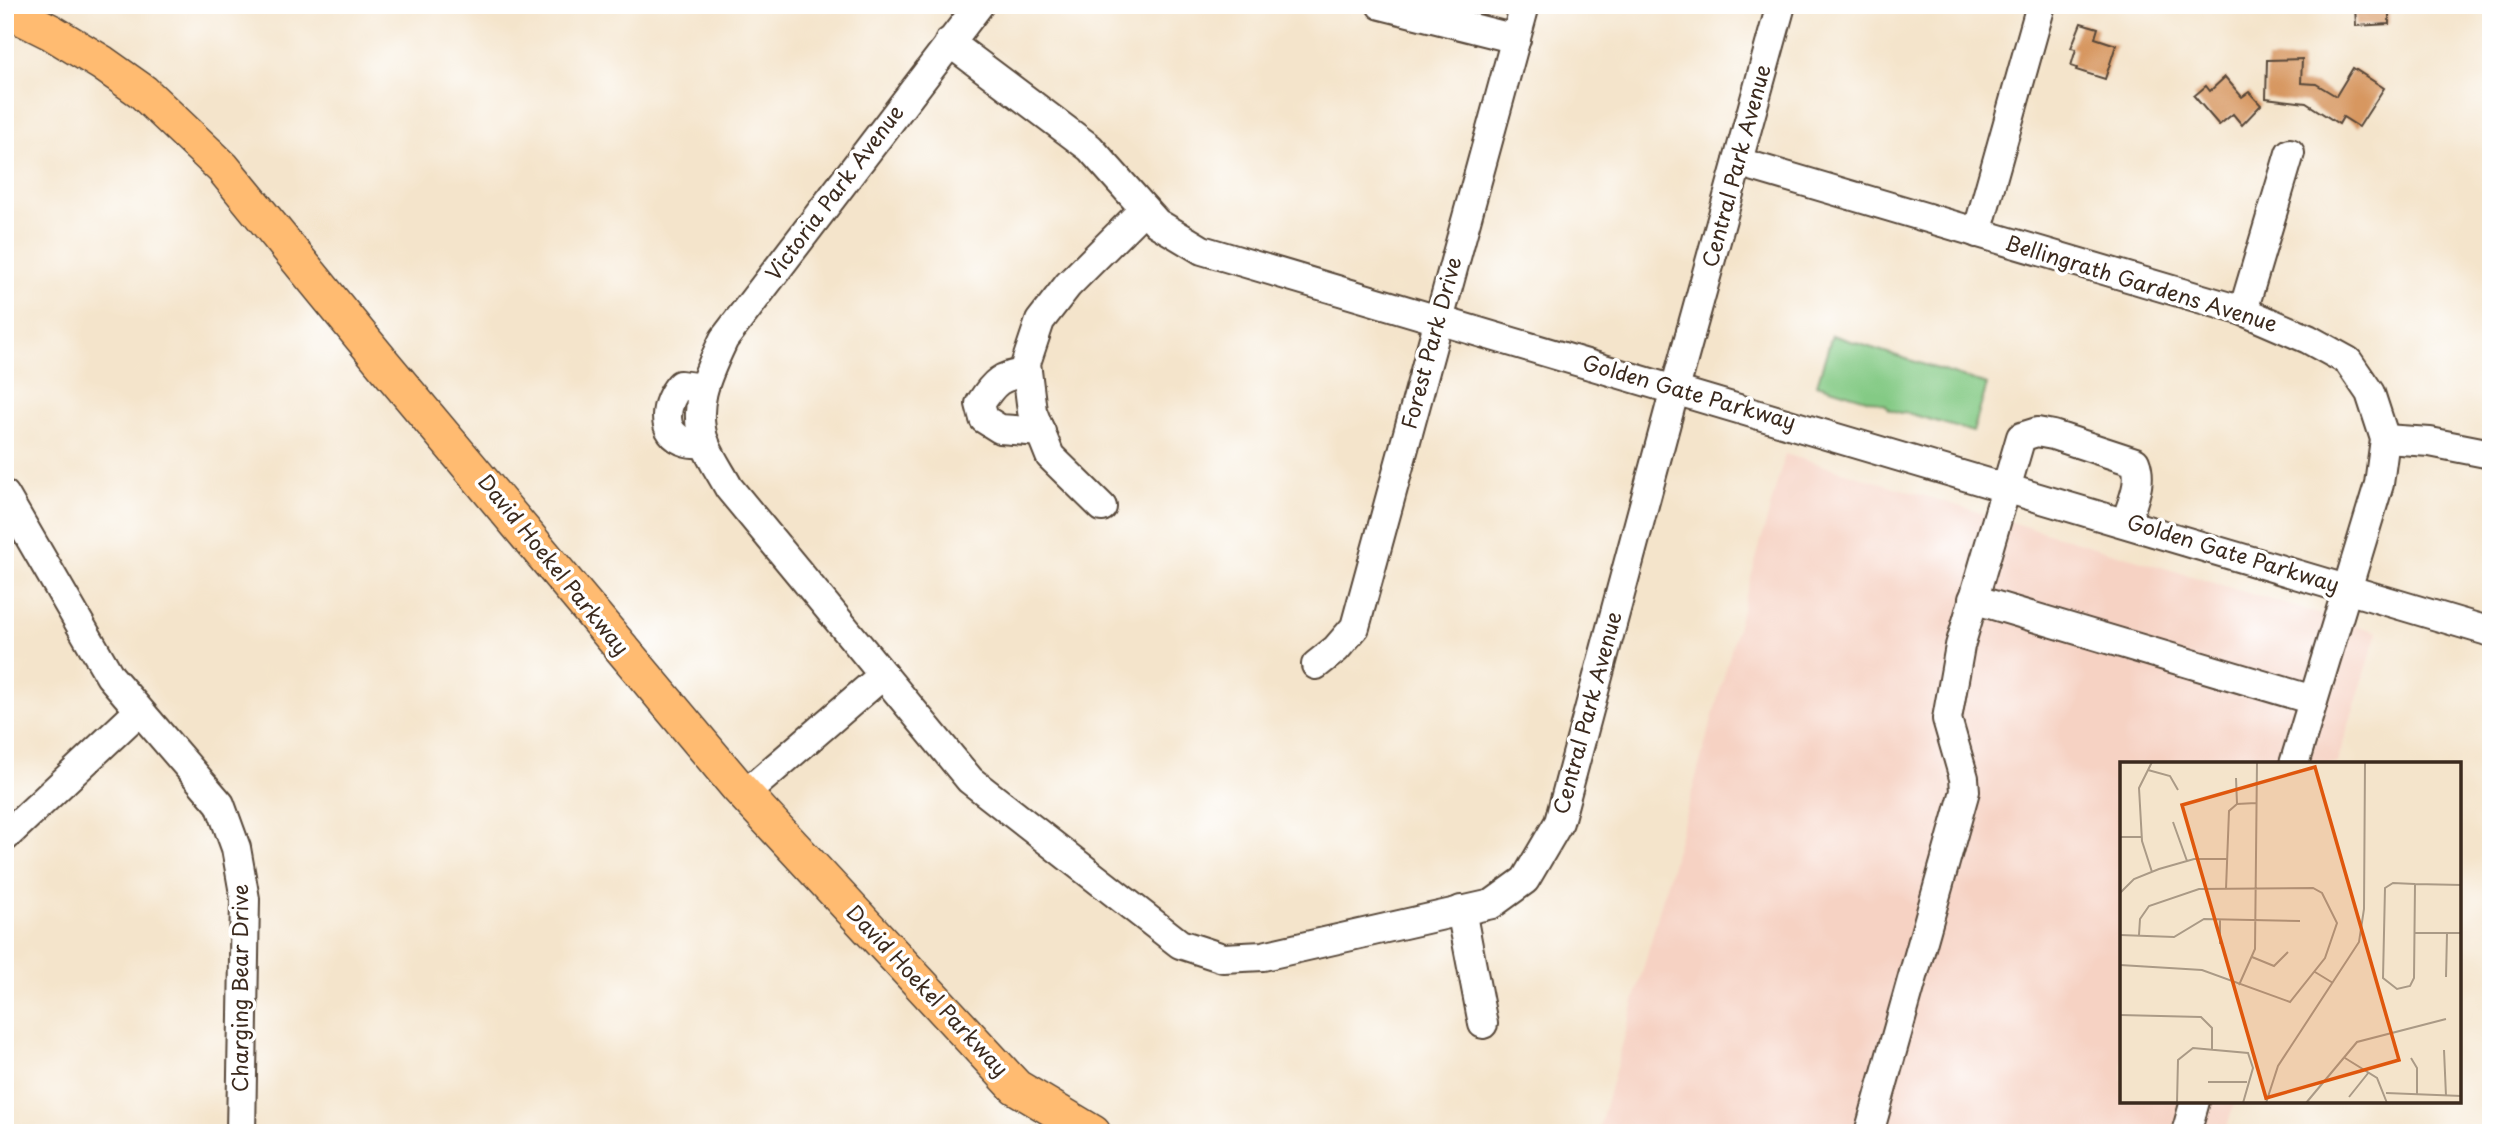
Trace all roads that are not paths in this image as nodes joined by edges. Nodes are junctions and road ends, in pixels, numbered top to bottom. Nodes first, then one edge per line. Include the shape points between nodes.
1 (979, 5) edge
2 (1381, 5) edge
3 (1525, 5) edge
4 (1781, 5) edge
5 (2041, 5) edge
6 (5, 9) edge
7 (1516, 40) junction
8 (950, 43) junction
9 (2290, 153) dead end
10 (1738, 162) junction
11 (1144, 209) junction
12 (1977, 233) junction
13 (2243, 312) junction
14 (1439, 320) junction
15 (1027, 373) junction
16 (1675, 389) junction
17 (1041, 432) junction
18 (2385, 439) junction
19 (2491, 454) edge
20 (2007, 487) junction
21 (5, 495) edge
22 (1102, 507) dead end
23 (2126, 522) junction
24 (2348, 588) junction
25 (1973, 600) junction
26 (2491, 632) edge
27 (1316, 665) dead end
28 (883, 675) junction
29 (2313, 700) junction
30 (139, 711) junction
31 (2295, 762) edge
32 (746, 793) junction
33 (5, 837) edge
34 (1461, 911) junction
35 (1483, 1024) dead end
36 (2194, 1103) edge
37 (241, 1133) edge
38 (1093, 1133) edge
39 (1869, 1133) edge
40 (2186, 1133) edge

1 - 8 street, Victoria Park Avenue
2 - 7 street
3 - 7 street, Forest Park Drive
4 - 10 street, Central Park Avenue
5 - 12 street
6 - 32 main road, David Hoekel Parkway via 51,32 143,92 223,168
7 - 14 street, Forest Park Drive
8 - 11 street, Golden Gate Parkway via 1090,148
8 - 28 street, Victoria Park Avenue via 724,339 699,409 705,443 729,488
9 - 13 street
10 - 12 street, Bellingrath Gardens Avenue
10 - 16 street, Central Park Avenue
11 - 14 street, Golden Gate Parkway via 1157,223 1202,250
11 - 15 street via 1068,285 1040,321
12 - 13 street, Bellingrath Gardens Avenue
13 - 18 street, Bellingrath Gardens Avenue via 2348,361 2370,393
14 - 16 street, Golden Gate Parkway
14 - 27 street, Forest Park Drive via 1355,627
15 - 17 street via 1032,411
15 - 17 street via 1006,375 980,404 984,419 1000,429
16 - 20 street, Golden Gate Parkway
16 - 34 street, Central Park Avenue via 1559,822 1525,880 1492,904
17 - 22 street via 1050,456
18 - 19 street
18 - 24 street, Bellingrath Gardens Avenue via 2379,484
20 - 23 street, Golden Gate Parkway
20 - 23 street via 2021,437 2036,432 2053,435 2135,462 2138,483
20 - 25 street
21 - 30 street, Charging Bear Drive via 110,676
23 - 24 street, Golden Gate Parkway
24 - 26 street, Golden Gate Parkway
24 - 29 street, Bellingrath Gardens Avenue
25 - 29 street
25 - 39 street via 1947,719 1965,790
28 - 32 street
28 - 34 street, Central Park Avenue via 970,780 1180,943 1223,958 1263,956
29 - 31 street, Bellingrath Gardens Avenue
30 - 33 street
30 - 37 street, Charging Bear Drive via 220,804 236,848 245,899
32 - 38 main road, David Hoekel Parkway via 1016,1087
34 - 35 street
36 - 40 street

